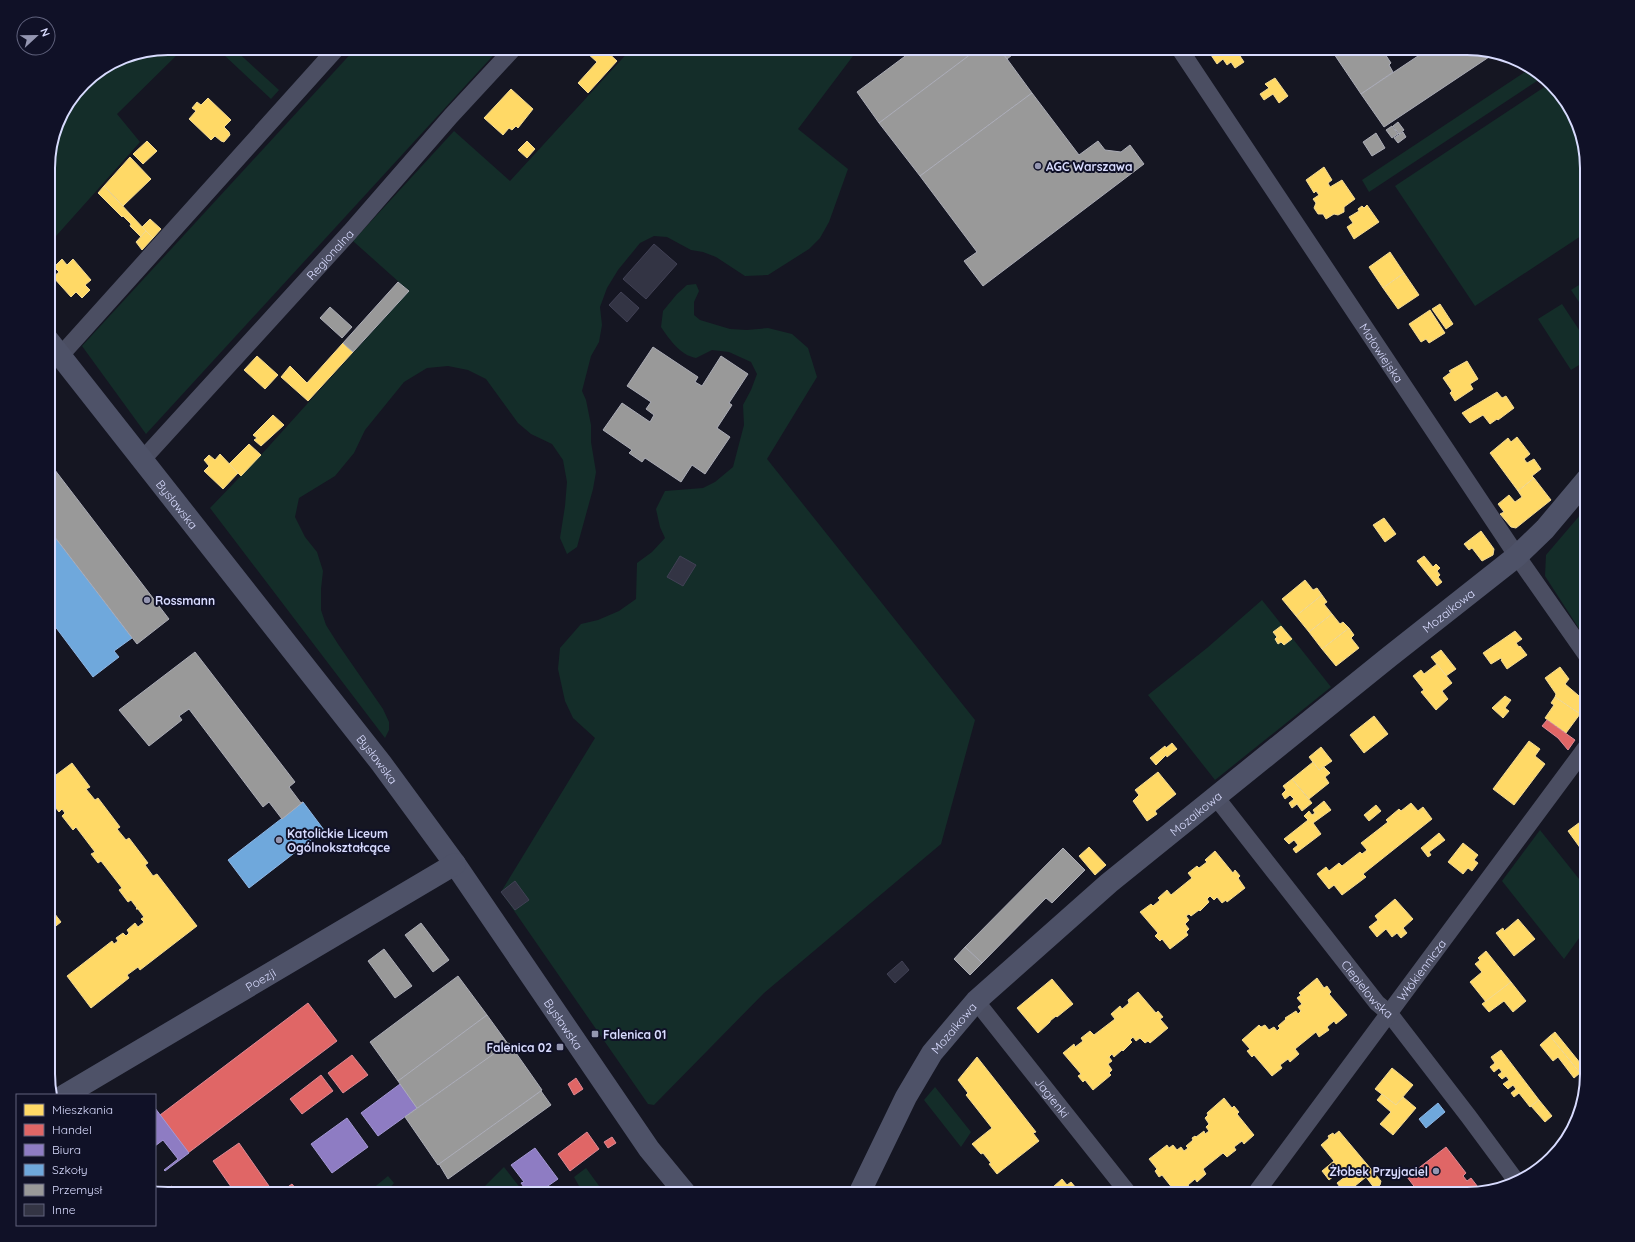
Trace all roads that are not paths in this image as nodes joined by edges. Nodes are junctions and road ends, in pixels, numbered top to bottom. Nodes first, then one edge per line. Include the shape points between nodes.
1 (330, 55) edge
2 (508, 55) edge
3 (1184, 55) edge
4 (55, 347) edge
5 (143, 459) junction
6 (1580, 487) edge
7 (1517, 556) junction
8 (1580, 646) edge
9 (1580, 755) edge
10 (1215, 796) junction
11 (456, 864) junction
12 (976, 1001) junction
13 (1389, 1012) junction
14 (67, 1094) edge
15 (1513, 1177) edge
16 (680, 1187) edge
17 (862, 1187) edge
18 (1123, 1187) edge
19 (1259, 1187) edge

1 - 4 street
2 - 5 street, Regionalna
3 - 7 street, Małowiejska
4 - 5 street, Bysławska
5 - 11 street, Bysławska via 381,762
6 - 7 street, Mozaikowa via 1545,529
7 - 8 street, Małowiejska
7 - 10 street, Mozaikowa
9 - 13 street, Włókiennicza
10 - 12 street, Mozaikowa via 1109,883
10 - 13 street, Ciepielowska via 1377,1003
11 - 14 street, Poezji
11 - 16 street, Bysławska via 642,1138
12 - 17 street, Mozaikowa via 932,1053 906,1097
12 - 18 street, Jagienki
13 - 15 street, Ciepielowska
13 - 19 street, Włókiennicza

